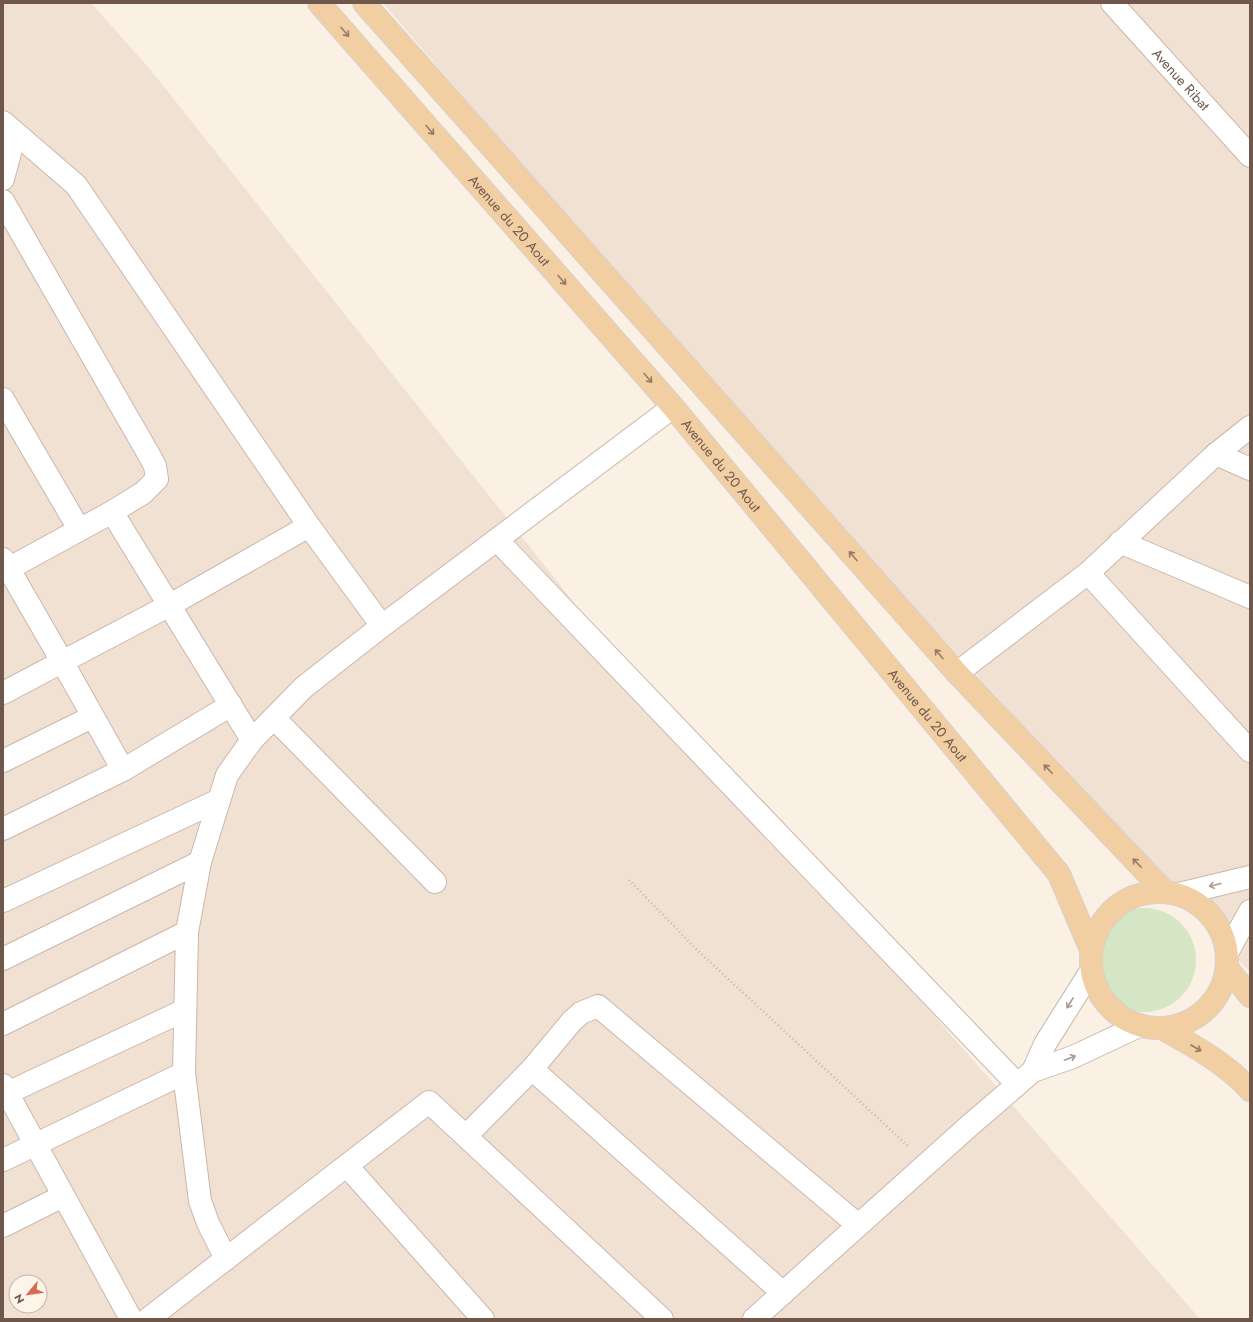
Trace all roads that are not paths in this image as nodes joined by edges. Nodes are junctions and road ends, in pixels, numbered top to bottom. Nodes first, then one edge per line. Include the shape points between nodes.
1 (319, 3) edge
2 (364, 3) edge
3 (1112, 3) edge
4 (9, 128) edge
5 (1250, 156) edge
6 (3, 179) edge
7 (3, 201) edge
8 (3, 399) edge
9 (673, 407) junction
10 (1250, 427) edge
11 (1216, 454) junction
12 (1250, 469) edge
13 (112, 512) junction
14 (309, 526) junction
15 (79, 529) junction
16 (497, 540) junction
17 (1120, 542) junction
18 (6, 564) edge
19 (1088, 573) junction
20 (1250, 597) edge
21 (170, 605) junction
22 (382, 626) junction
23 (63, 662) junction
24 (957, 673) junction
25 (3, 693) edge
26 (231, 706) junction
27 (92, 716) junction
28 (274, 718) junction
29 (252, 740) junction
30 (1250, 751) edge
31 (3, 761) edge
32 (123, 770) junction
33 (219, 800) junction
34 (3, 829) edge
35 (200, 862) junction
36 (1250, 877) edge
37 (435, 882) dead end
38 (1172, 893) junction
39 (3, 901) edge
40 (1250, 911) edge
41 (186, 932) junction
42 (3, 959) edge
43 (1091, 960) junction
44 (1227, 960) junction
45 (1250, 996) edge
46 (186, 1010) junction
47 (3, 1024) edge
48 (1140, 1026) junction
49 (1162, 1028) junction
50 (532, 1069) junction
51 (184, 1073) junction
52 (1025, 1077) junction
53 (1250, 1090) edge
54 (4, 1091) edge
55 (466, 1136) junction
56 (36, 1145) junction
57 (3, 1160) edge
58 (347, 1166) junction
59 (63, 1196) junction
60 (858, 1225) junction
61 (3, 1226) edge
62 (226, 1258) junction
63 (783, 1293) junction
64 (131, 1319) edge
65 (148, 1319) edge
66 (483, 1319) edge
67 (662, 1319) edge
68 (754, 1319) edge

1 -> 9 main road, Avenue du 20 Aout
24 -> 2 main road
3 - 5 street, Avenue Ribat
4 - 6 street
4 - 14 street via 76,185
7 - 13 street via 155,466 157,479 143,493
8 - 15 street
9 - 16 street
9 - 43 main road, Avenue du 20 Aout via 1059,874
10 - 11 street
11 - 12 street
11 - 17 street
13 - 15 street
13 - 21 street
14 - 21 street
14 - 22 street
15 - 18 street
16 - 22 street
16 - 52 street
17 - 19 street
17 - 20 street
18 - 23 street
19 - 24 street
19 - 30 street
21 - 23 street
21 - 26 street
22 - 28 street via 304,687
23 - 25 street
23 - 27 street
38 -> 24 main road
26 - 29 street
26 - 32 street
27 - 31 street
27 - 32 street
28 - 29 street
28 - 37 street
29 - 33 street via 227,775
32 - 34 street
33 - 35 street
33 - 39 street
35 - 41 street
35 - 42 street
36 -> 38 street
38 - 43 main road via 1147,892 1131,897 1116,906 1104,918 1095,933
38 - 44 main road via 1194,901 1217,923 1224,937
40 - 44 street
41 - 46 street
41 - 47 street
43 - 48 main road via 1097,989 1107,1005 1122,1018
43 -> 52 street
44 - 45 main road
44 - 49 main road via 1224,982 1218,994 1200,1015 1175,1027
46 - 51 street
46 - 54 street
48 - 49 main road
52 -> 48 street via 1073,1058
49 -> 53 main road via 1205,1053 1241,1079
50 - 55 street
50 - 60 street via 581,1013 598,1006
50 - 63 street
51 - 56 street
51 - 62 street via 200,1201
52 - 60 street
54 - 56 street
55 - 58 street via 429,1102
55 - 67 street
56 - 57 street
56 - 59 street
58 - 62 street
58 - 66 street
59 - 61 street
59 - 64 street
60 - 63 street
62 - 65 street
63 - 68 street

